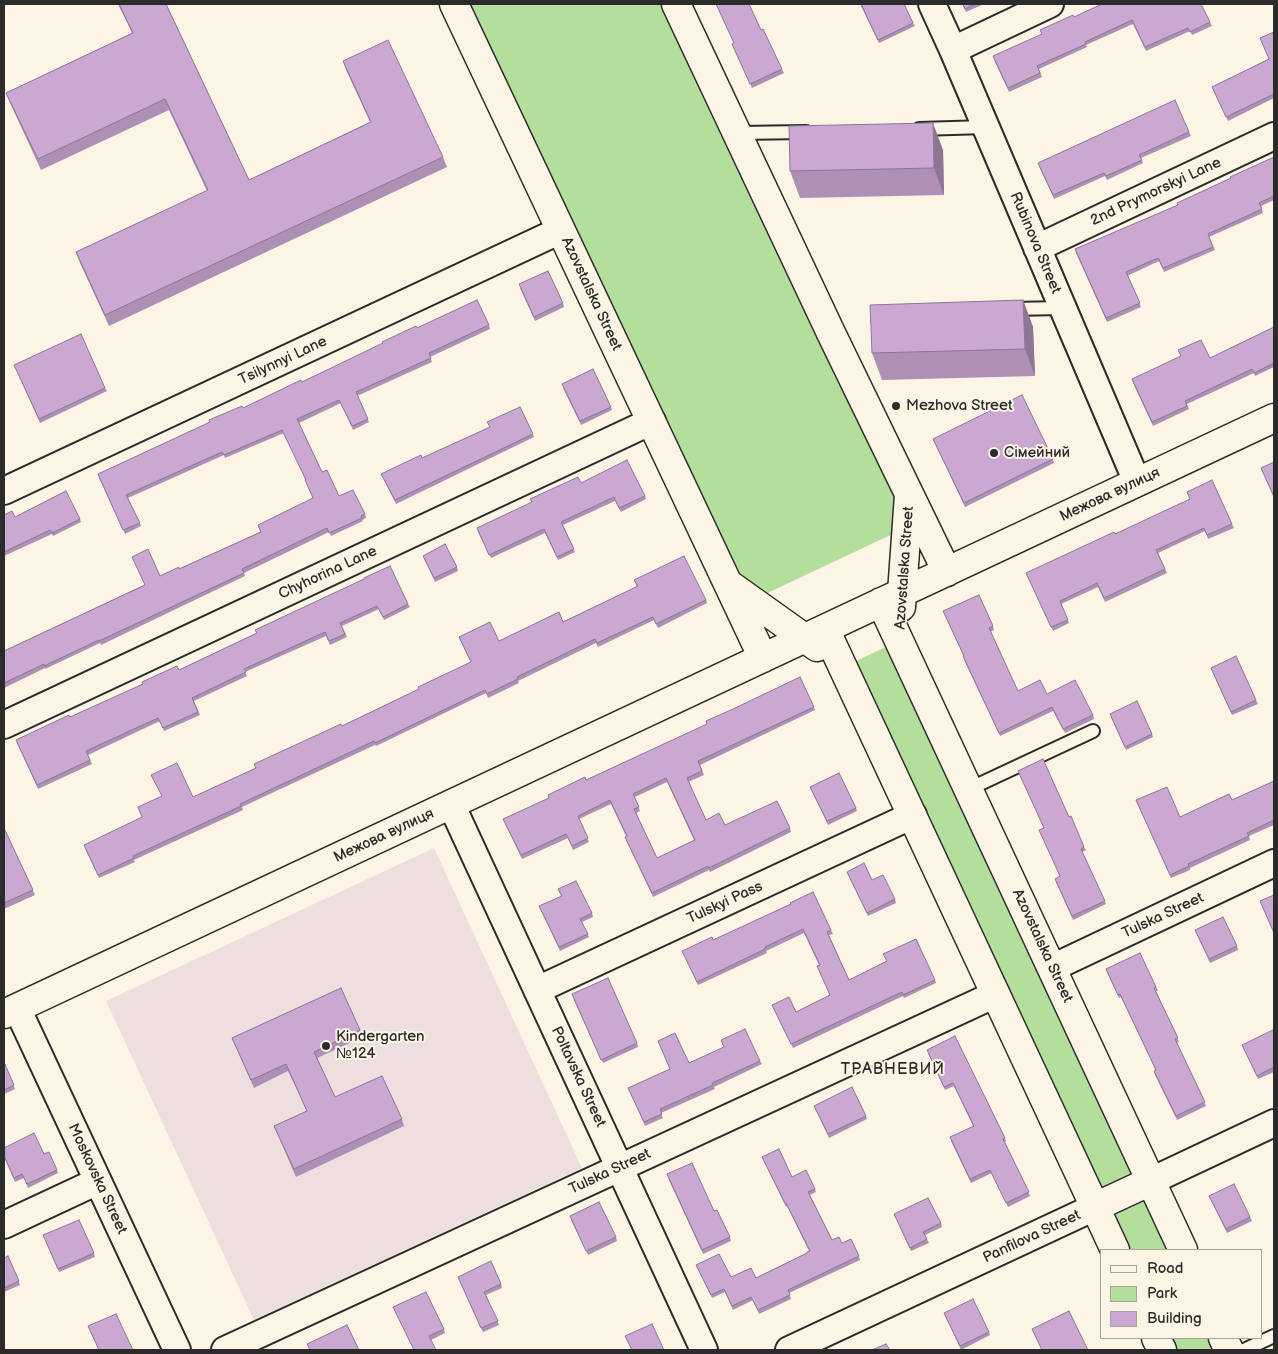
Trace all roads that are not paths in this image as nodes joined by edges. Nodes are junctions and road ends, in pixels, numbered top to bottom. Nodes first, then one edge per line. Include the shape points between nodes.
1 (454, 4) edge
2 (676, 4) edge
3 (932, 4) edge
4 (1050, 4) edge
5 (953, 50) junction
6 (986, 128) junction
7 (908, 129) edge
8 (821, 132) edge
9 (738, 133) junction
10 (1274, 136) edge
11 (561, 230) junction
12 (1037, 248) junction
13 (1062, 308) junction
14 (995, 310) edge
15 (1274, 418) edge
16 (652, 421) junction
17 (1137, 482) junction
18 (4, 491) edge
19 (910, 494) junction
20 (947, 572) junction
21 (729, 584) junction
22 (891, 598) junction
23 (815, 633) junction
24 (764, 658) junction
25 (4, 725) edge
26 (1094, 731) dead end
27 (968, 789) junction
28 (450, 804) junction
29 (912, 815) junction
30 (1274, 863) edge
31 (1052, 968) junction
32 (537, 990) junction
33 (996, 994) junction
34 (11, 1011) edge
35 (1274, 1123) edge
36 (620, 1168) junction
37 (98, 1181) junction
38 (1151, 1181) junction
39 (1095, 1207) junction
40 (4, 1225) edge
41 (1115, 1249) edge
42 (1183, 1249) edge
43 (1274, 1336) edge
44 (177, 1350) edge
45 (225, 1350) edge
46 (704, 1350) edge
47 (789, 1350) edge
48 (1244, 1350) edge

1 - 11 street, Azovstalska Street
2 - 9 street, Azovstalska Street
3 - 5 street, Rubinova Street
4 - 5 street
5 - 6 street, Rubinova Street
6 - 7 lane
6 - 12 street, Rubinova Street
8 - 9 lane
9 - 19 street, Azovstalska Street
10 - 12 street, 2nd Prymorskyi Lane
11 - 16 street, Azovstalska Street
11 - 18 street, Tsilynnyi Lane
12 - 13 street, Rubinova Street
13 - 14 lane
13 - 17 street, Rubinova Street
15 - 17 street, Межова вулиця
16 - 21 street, Azovstalska Street
16 - 25 street, Chyhorina Lane
17 - 20 street, Межова вулиця
19 - 20 street, Azovstalska Street
19 - 22 street, Azovstalska Street
20 - 22 street
21 - 23 street, Azovstalska Street
21 - 24 street, Azovstalska Street
22 - 23 street
22 - 27 street, Azovstalska Street via 900,642
23 - 24 street
23 - 29 street, Azovstalska Street via 844,668
24 - 28 street, Межова вулиця
26 - 27 lane
27 - 31 street, Azovstalska Street
28 - 32 street, Poltavska Street
28 - 34 street, Межова вулиця
29 - 32 street, Tulskyi Pass
29 - 33 street, Azovstalska Street
30 - 31 street, Tulska Street
31 - 38 street, Azovstalska Street
32 - 36 street, Poltavska Street
33 - 36 street, Tulska Street
33 - 39 street, Azovstalska Street
34 - 37 street, Moskovska Street
35 - 38 street, Panfilova Street
36 - 45 street, Tulska Street
36 - 46 street, Poltavska Street
37 - 40 street
37 - 44 street, Moskovska Street
38 - 39 street, Panfilova Street
38 - 42 street, Azovstalska Street
39 - 41 street, Azovstalska Street
39 - 47 street, Panfilova Street
43 - 48 lane

